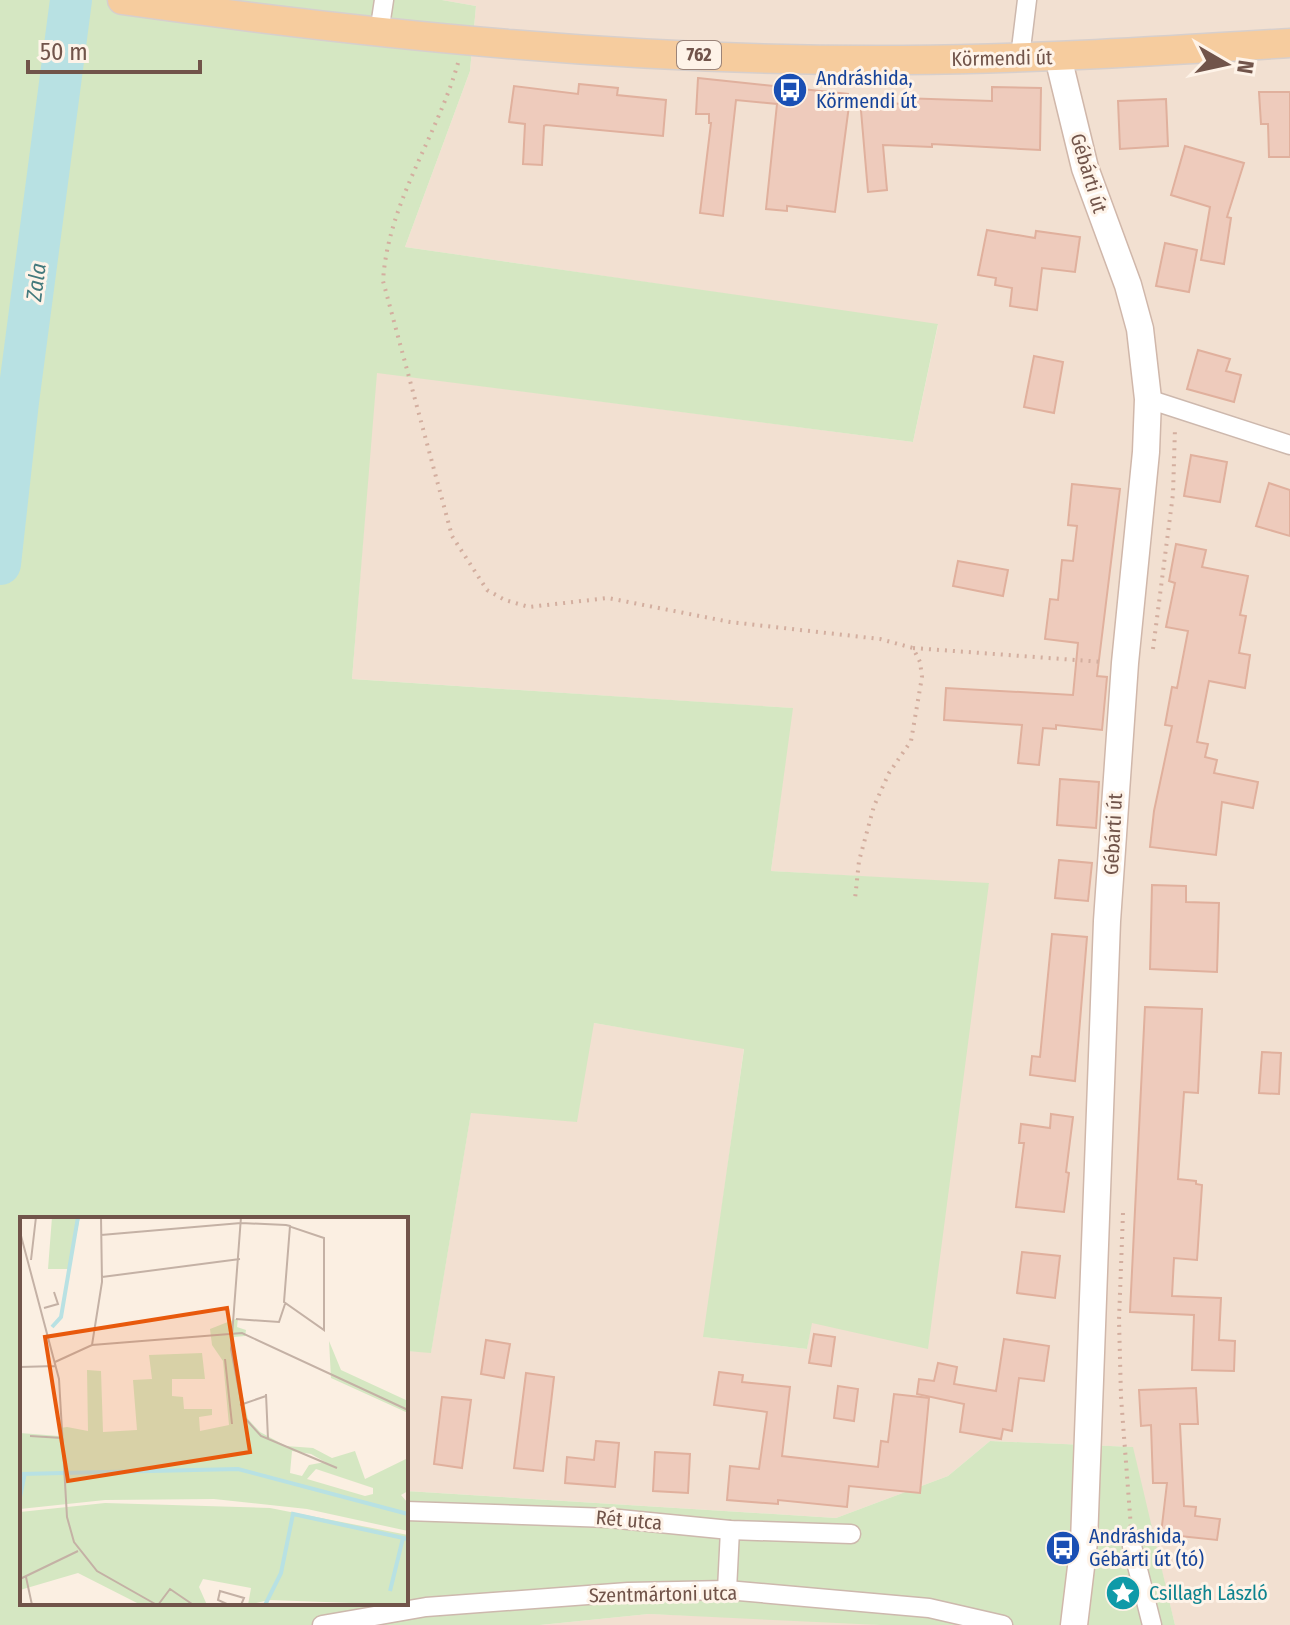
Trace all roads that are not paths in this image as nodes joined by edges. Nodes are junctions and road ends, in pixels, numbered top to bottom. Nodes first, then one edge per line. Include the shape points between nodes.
1 (122, 0) edge
2 (384, 0) edge
3 (1027, 0) edge
4 (379, 33) junction
5 (1290, 43) edge
6 (1020, 57) junction
7 (1058, 57) junction
8 (1148, 399) junction
9 (1290, 445) edge
10 (408, 1511) edge
11 (730, 1530) junction
12 (851, 1534) dead end
13 (1132, 1546) road end
14 (727, 1590) junction
15 (426, 1616) edge
16 (322, 1625) edge
17 (1003, 1625) edge
18 (1074, 1625) edge
19 (1152, 1625) edge

1 - 4 main road, 762
2 - 4 street
3 - 6 street
4 - 6 main road, Körmendi út / 762 via 749,57
5 - 7 main road, Körmendi út / 762
6 - 7 main road, Körmendi út / 762
7 - 8 main road, Gébárti út via 1085,168 1140,329
8 - 9 street
8 - 18 main road, Gébárti út via 1107,921 1084,1542
10 - 11 street, Rét utca via 609,1518
11 - 12 street, Rét utca
11 - 14 street
13 - 19 street
14 - 15 street, Szentmártoni utca via 628,1592
14 - 17 street, Szentmártoni utca via 929,1608
15 - 16 street, Szentmártoni utca

